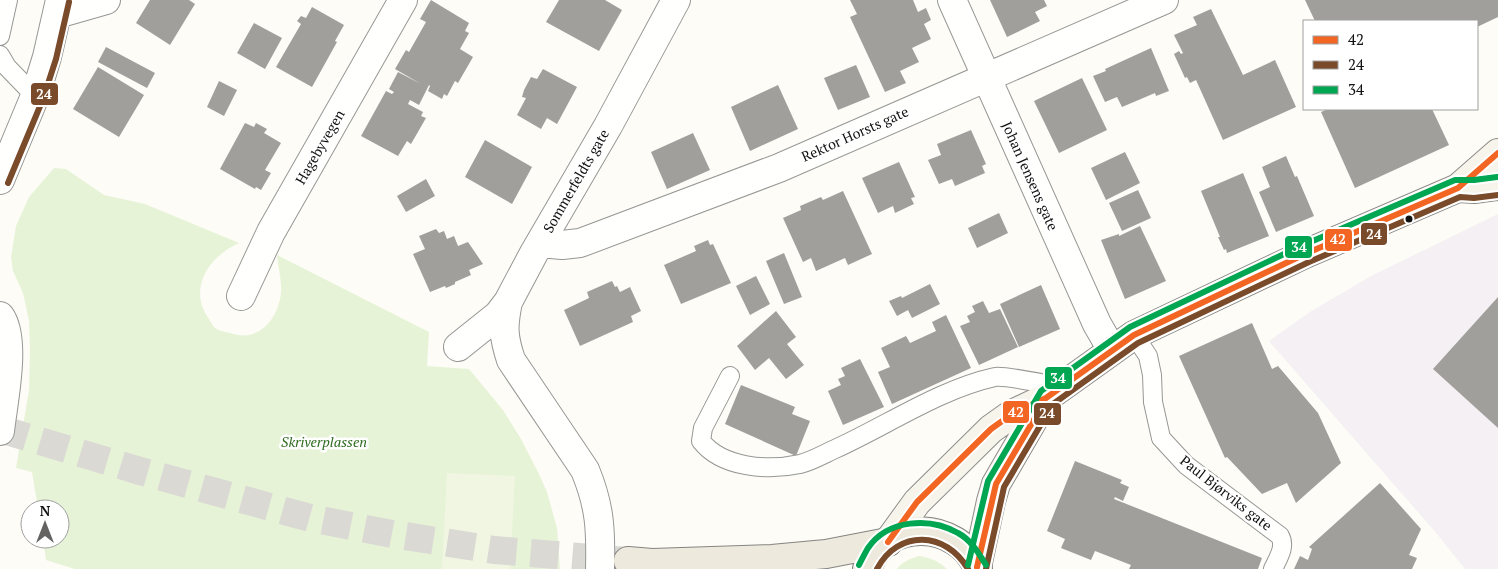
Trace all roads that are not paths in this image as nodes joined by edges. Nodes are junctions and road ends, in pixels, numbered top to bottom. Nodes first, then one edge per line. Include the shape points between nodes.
1 (8, 0) edge
2 (106, 0) edge
3 (403, 0) edge
4 (676, 0) edge
5 (952, 0) edge
6 (1164, 0) edge
7 (59, 7) edge
8 (0, 36) edge
9 (0, 55) edge
10 (986, 77) junction
11 (35, 96) junction
12 (1498, 153) edge
13 (0, 180) edge
14 (1498, 186) edge
15 (1458, 188) junction
16 (540, 243) junction
17 (241, 296) dead end
18 (508, 302) junction
19 (0, 316) edge
20 (1134, 335) junction
21 (458, 347) dead end
22 (1112, 350) junction
23 (730, 376) dead end
24 (1054, 393) junction
25 (0, 431) edge
26 (888, 542) junction
27 (651, 564) tunnel mouth
28 (978, 568) edge
29 (600, 569) edge
30 (867, 569) edge
31 (1273, 569) edge

1 - 8 lane
2 - 7 street
3 - 17 street, Hagebyvegen via 271,232
4 - 16 street, Sommerfeldts gate
5 - 10 street, Johan Jensens gate
6 - 10 street, Rektor Horsts gate
7 - 11 street
9 - 11 lane
10 - 16 street, Rektor Horsts gate via 779,168 580,243
10 - 22 street, Johan Jensens gate via 1097,324
11 - 13 street
12 - 15 street
14 - 15 street
15 - 20 street via 1305,254
16 - 18 street, Sommerfeldts gate
18 - 21 street, Sommerfeldts gate via 498,315
18 - 29 street via 504,320 505,340 511,360 585,470 593,490 598,509
19 - 25 street via 8,335 9,351
20 - 22 street
20 - 31 lane, Paul Bjørviks gate via 1148,356 1161,438 1186,465 1280,536 1283,547
22 - 24 street
23 - 24 lane via 702,428 701,441 707,449 740,464 770,467 800,464 961,386 997,377
24 - 26 street via 1012,414 991,429 917,502
24 - 28 street via 996,484
26 - 27 main road via 826,554
26 - 28 main road via 907,532 938,533 966,549
26 - 30 main road via 877,552

